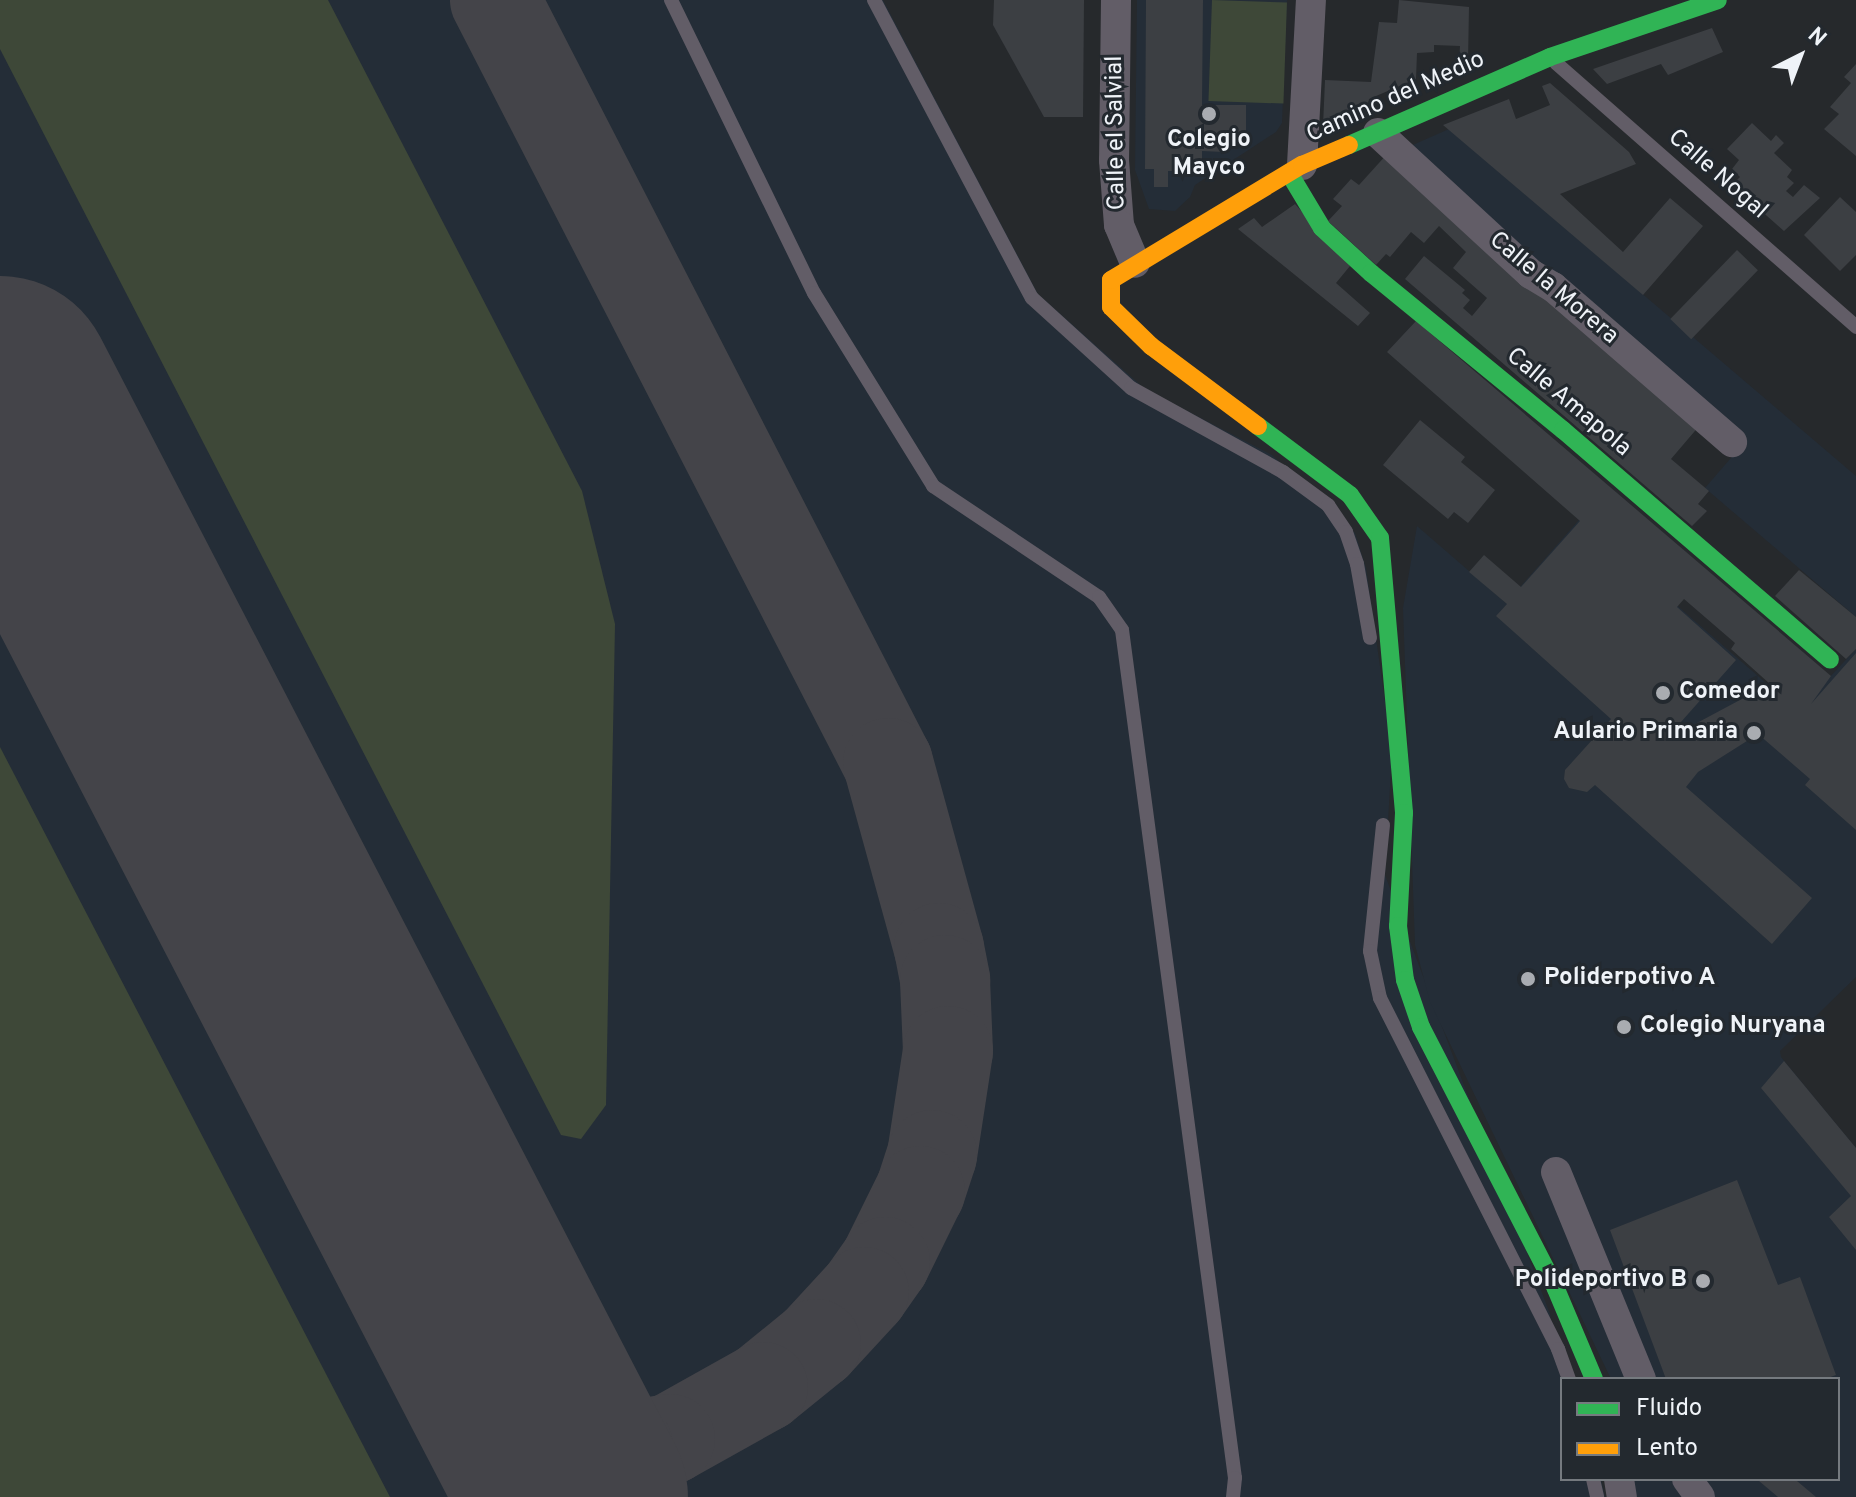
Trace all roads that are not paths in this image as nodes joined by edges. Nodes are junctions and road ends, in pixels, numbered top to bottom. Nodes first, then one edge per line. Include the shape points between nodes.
1 (671, 0) edge
2 (874, 0) edge
3 (1116, 0) edge
4 (1311, 0) edge
5 (1718, 0) edge
6 (1640, 12) edge
7 (1550, 57) junction
8 (1378, 133) junction
9 (1296, 169) junction
10 (1123, 272) junction
11 (1856, 327) edge
12 (1732, 442) dead end
13 (1371, 647) dead end
14 (1830, 660) dead end
15 (1384, 815) dead end
16 (1556, 1172) dead end
17 (1568, 1377) edge
18 (1593, 1377) edge
19 (1640, 1377) edge
20 (1233, 1497) edge

1 - 20 lane via 814,293 933,486 1099,597 1122,630 1233,1462
2 - 13 lane via 1032,298 1131,388 1283,472 1328,505 1346,532 1357,564
3 - 10 street, Calle el Salvial via 1114,160
4 - 9 street
5 - 6 street, Camino del Medio
6 - 7 street, Camino del Medio
7 - 8 street, Camino del Medio
7 - 11 lane, Calle Nogal
8 - 9 street, Camino del Medio
8 - 12 street, Calle la Morera via 1531,274 1553,287
9 - 10 street, Camino del Medio
9 - 14 street, Calle Amapola via 1322,228
10 - 18 street via 1111,307 1151,346 1350,495 1380,538 1404,813 1398,926 1405,980 1421,1027 1556,1289
15 - 17 lane via 1370,951 1380,998
16 - 19 street

